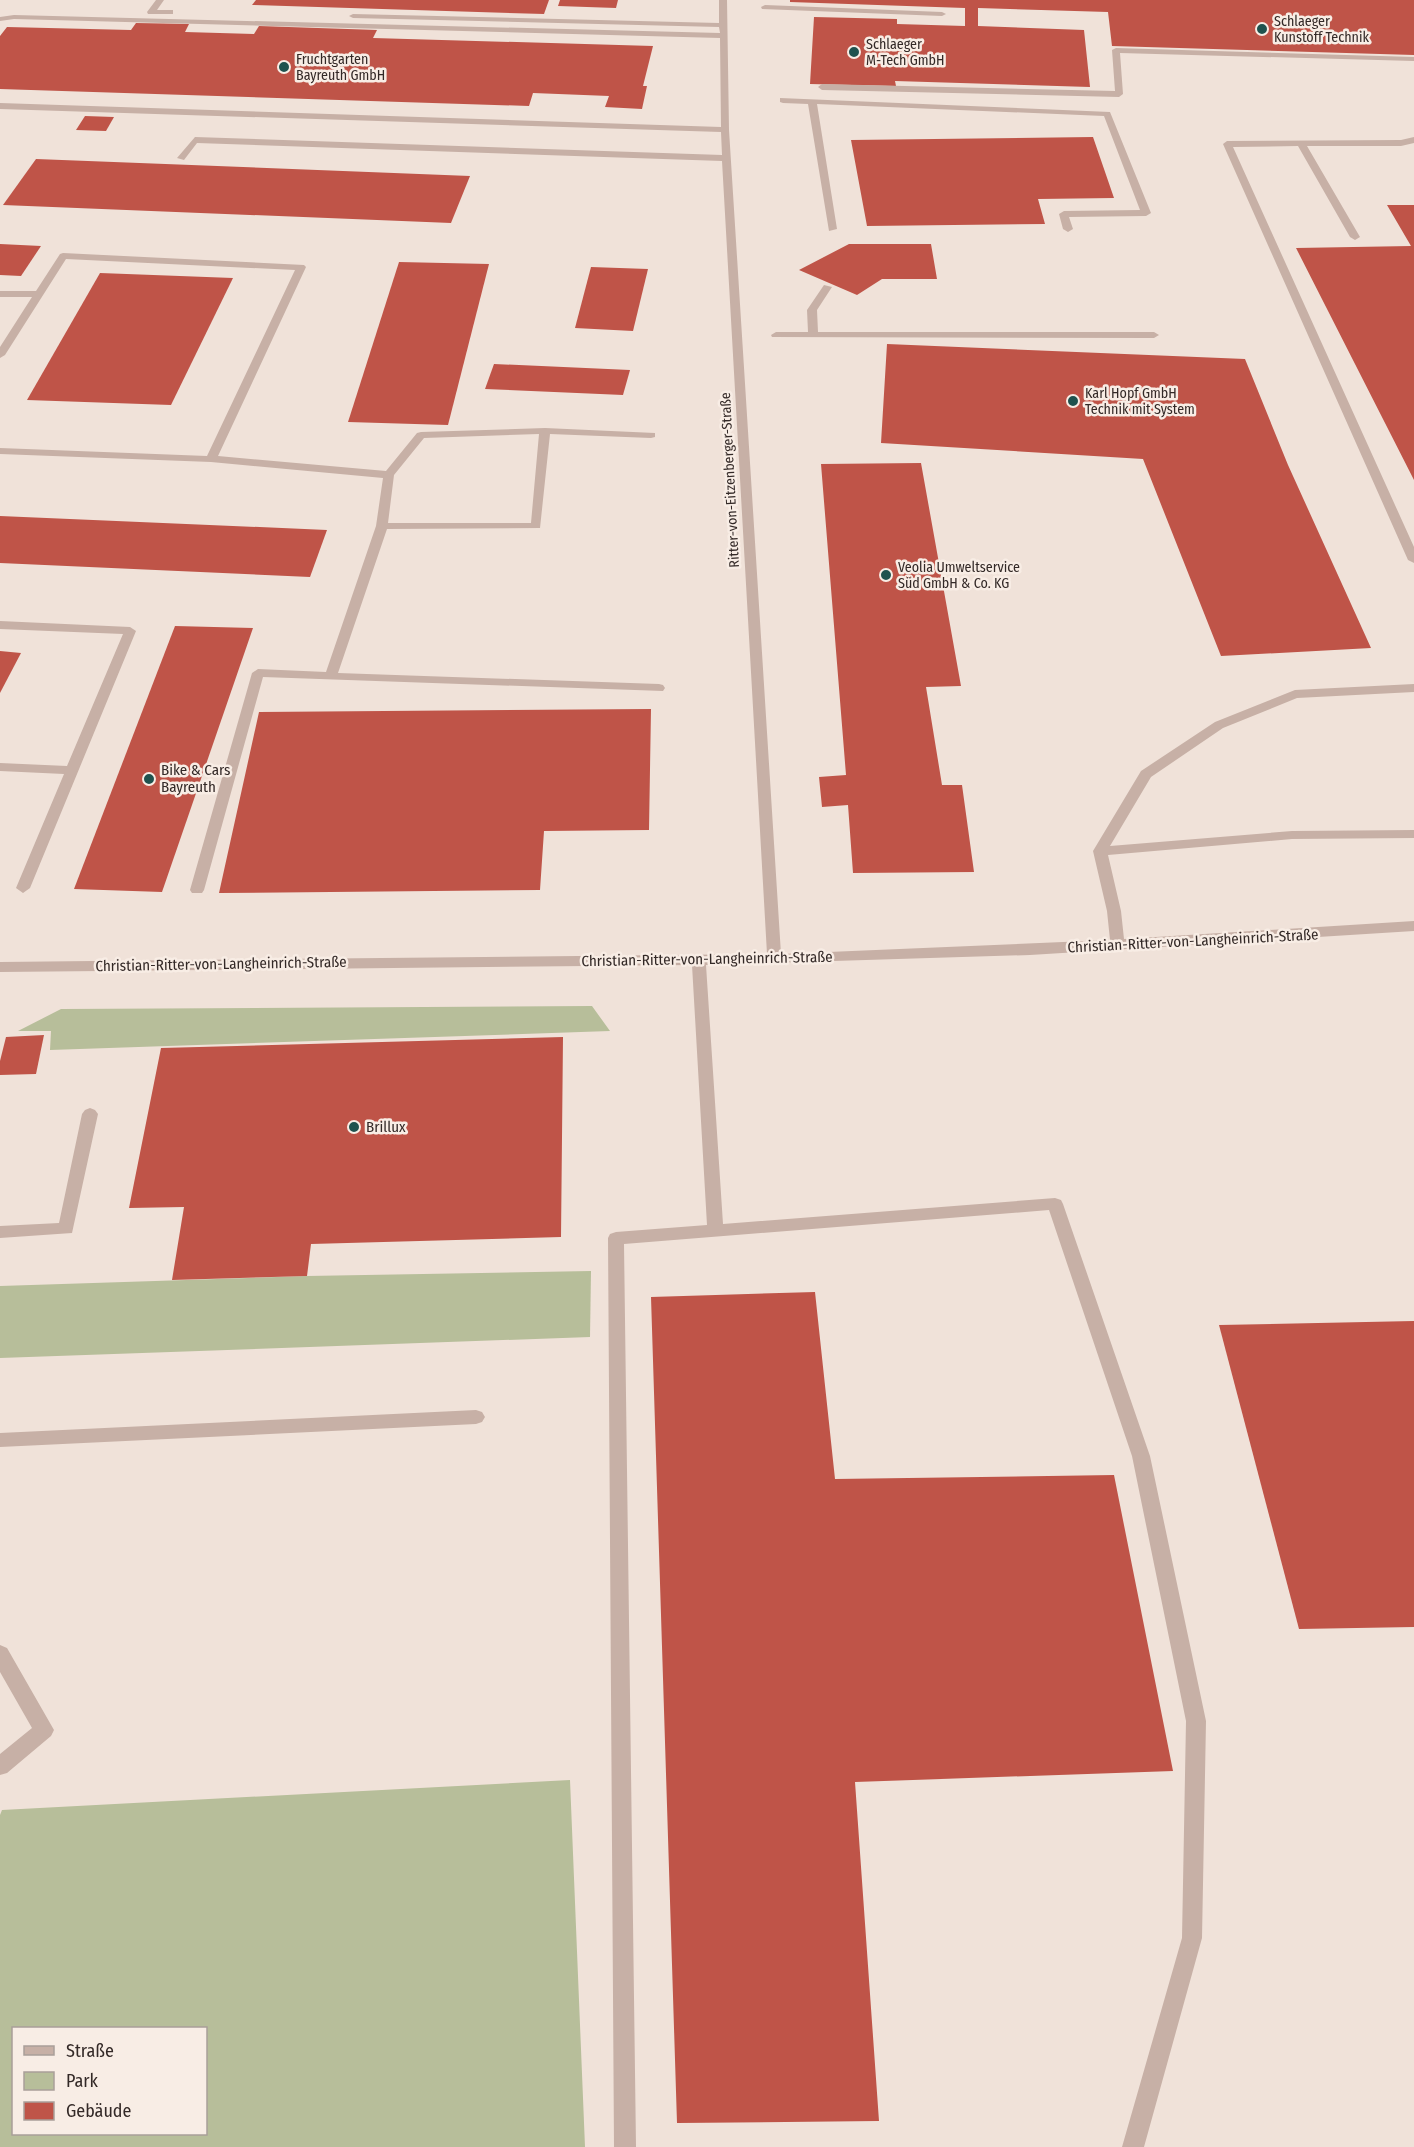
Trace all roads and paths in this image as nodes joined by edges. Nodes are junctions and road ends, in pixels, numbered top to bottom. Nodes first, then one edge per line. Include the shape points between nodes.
1 (160, 0) edge
2 (723, 0) edge
3 (765, 7) dead end
4 (942, 14) dead end
5 (0, 19) edge
6 (722, 25) junction
7 (725, 36) junction
8 (1414, 59) edge
9 (822, 87) dead end
10 (783, 100) dead end
11 (812, 102) junction
12 (0, 106) edge
13 (724, 130) junction
14 (1414, 140) edge
15 (1301, 144) junction
16 (181, 158) dead end
17 (726, 158) junction
18 (832, 229) dead end
19 (1068, 229) dead end
20 (1355, 237) dead end
21 (827, 287) dead end
22 (0, 294) edge
23 (39, 294) junction
24 (776, 334) dead end
25 (813, 334) junction
26 (1154, 335) dead end
27 (0, 355) edge
28 (545, 431) junction
29 (651, 435) dead end
30 (0, 451) edge
31 (211, 459) junction
32 (389, 475) junction
33 (382, 526) junction
34 (1414, 560) edge
35 (0, 625) edge
36 (331, 676) junction
37 (659, 688) dead end
38 (1414, 688) edge
39 (0, 767) edge
40 (72, 770) junction
41 (1414, 834) edge
42 (1100, 851) junction
43 (23, 888) dead end
44 (197, 890) dead end
45 (1414, 926) edge
46 (1117, 945) junction
47 (774, 959) junction
48 (699, 960) junction
49 (0, 967) edge
50 (90, 1114) dead end
51 (715, 1231) junction
52 (0, 1232) edge
53 (476, 1417) dead end
54 (0, 1440) edge
55 (0, 1654) edge
56 (0, 1766) edge
57 (625, 2147) edge
58 (1133, 2147) edge

1 - 6 street via 152,12
2 - 6 street, Ritter-von-Eitzenberger-Straße
3 - 4 street
5 - 7 street
6 - 7 street, Ritter-von-Eitzenberger-Straße
7 - 13 street, Ritter-von-Eitzenberger-Straße
8 - 9 street via 1116,50 1119,94
10 - 11 street
11 - 18 street
11 - 19 street via 1107,114 1146,213 1064,214
12 - 13 street
13 - 17 street, Ritter-von-Eitzenberger-Straße
14 - 15 street
15 - 20 street
15 - 34 street via 1227,144
16 - 17 street via 195,140
17 - 47 street, Ritter-von-Eitzenberger-Straße
21 - 25 street via 812,310
22 - 23 street
23 - 27 street
23 - 31 street via 63,256 301,267
24 - 25 street
25 - 26 street
28 - 29 street
28 - 32 street via 421,435
28 - 33 street via 536,526
30 - 31 street
31 - 32 street
32 - 33 street
33 - 36 street
35 - 40 street via 130,631
36 - 37 street
36 - 44 street via 258,673
38 - 42 street via 1295,694 1219,725 1146,774
39 - 40 street
40 - 43 street
41 - 42 street via 1292,835
42 - 46 street via 1114,911
45 - 46 street, Christian-Ritter-von-Langheinrich-Straße
46 - 47 street, Christian-Ritter-von-Langheinrich-Straße
47 - 48 street, Christian-Ritter-von-Langheinrich-Straße
48 - 49 street, Christian-Ritter-von-Langheinrich-Straße
48 - 51 street
50 - 52 street via 66,1229
51 - 57 street via 616,1238
51 - 58 street via 1055,1204 1141,1456 1196,1721 1192,1938
53 - 54 street
55 - 56 street via 44,1730

